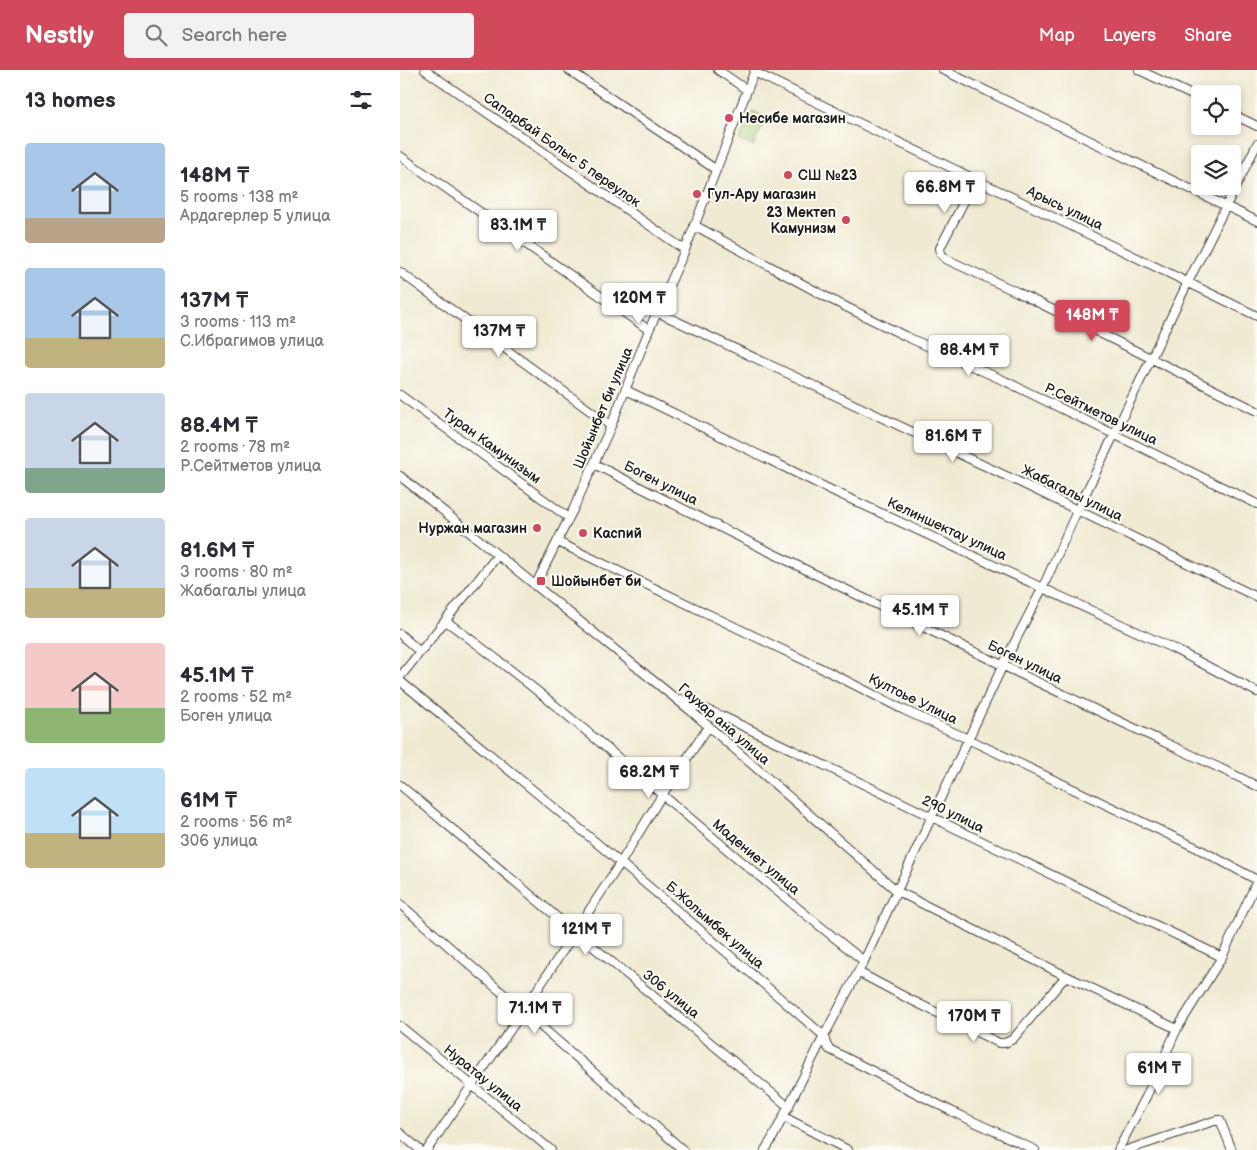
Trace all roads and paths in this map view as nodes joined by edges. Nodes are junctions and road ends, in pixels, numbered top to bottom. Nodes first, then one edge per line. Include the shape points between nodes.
1 (425, 70) edge
2 (569, 70) edge
3 (718, 70) edge
4 (943, 70) edge
5 (1139, 70) edge
6 (755, 71) edge
7 (747, 90) junction
8 (1191, 95) edge
9 (1241, 118) edge
10 (1257, 126) edge
11 (1257, 144) edge
12 (400, 156) edge
13 (716, 168) junction
14 (976, 178) junction
15 (1226, 206) junction
16 (1257, 221) edge
17 (694, 225) junction
18 (685, 250) junction
19 (400, 272) edge
20 (1188, 282) junction
21 (657, 312) junction
22 (1257, 316) edge
23 (649, 330) junction
24 (1152, 359) junction
25 (626, 390) junction
26 (400, 395) edge
27 (1257, 411) edge
28 (611, 426) junction
29 (1115, 434) junction
30 (594, 464) junction
31 (400, 476) edge
32 (1257, 504) edge
33 (1077, 511) junction
34 (570, 518) junction
35 (558, 542) junction
36 (498, 555) junction
37 (535, 586) junction
38 (1043, 587) junction
39 (1257, 597) edge
40 (446, 621) junction
41 (400, 634) edge
42 (420, 652) junction
43 (1003, 665) junction
44 (400, 679) edge
45 (1257, 692) edge
46 (672, 696) junction
47 (709, 726) junction
48 (968, 739) junction
49 (400, 785) edge
50 (1257, 786) edge
51 (662, 795) junction
52 (931, 817) junction
53 (622, 862) junction
54 (1257, 880) edge
55 (897, 891) junction
56 (400, 904) edge
57 (575, 932) junction
58 (1222, 956) junction
59 (864, 961) junction
60 (858, 972) junction
61 (1066, 976) junction
62 (524, 1010) junction
63 (400, 1026) edge
64 (1177, 1029) junction
65 (824, 1036) junction
66 (472, 1085) junction
67 (788, 1107) junction
68 (784, 1117) junction
69 (400, 1133) edge
70 (420, 1150) edge
71 (427, 1150) edge
72 (551, 1150) edge
73 (683, 1150) edge
74 (764, 1150) edge
75 (848, 1150) edge
76 (1035, 1150) edge
77 (1118, 1150) edge
78 (1127, 1150) edge
79 (1232, 1150) edge

1 - 18 street, Сапарбай Болыс 5 переулок
2 - 13 street
3 - 7 street
4 - 15 street
5 - 8 street
6 - 7 street, Шойынбет би улица
6 - 14 street, Арысь улица
7 - 13 street, Шойынбет би улица
9 - 10 street
11 - 15 street
12 - 23 street
13 - 17 street, Шойынбет би улица
14 - 20 street, Арысь улица
14 - 24 street via 940,248 941,254
15 - 16 street
15 - 20 street
17 - 18 street, Шойынбет би улица
17 - 29 street, Р.Сейтметов улица via 830,299
18 - 21 street, Шойынбет би улица
19 - 28 street
20 - 22 street, Арысь улица
20 - 24 street
21 - 23 street, Шойынбет би улица
21 - 33 street, Жабагалы улица
23 - 25 street, Шойынбет би улица
24 - 27 street
24 - 29 street
25 - 28 street, Шойынбет би улица
25 - 38 street, Келиншектау улица via 829,489
26 - 34 street, Туран Камунизым
28 - 30 street, Шойынбет би улица
29 - 32 street, Р.Сейтметов улица
29 - 33 street
30 - 34 street, Шойынбет би улица
30 - 43 street, Боген улица
31 - 36 street, Гаухар ана улица
33 - 38 street
33 - 39 street, Жабагалы улица
34 - 35 street, Шойынбет би улица
35 - 37 street, Шойынбет би улица
35 - 48 street, Култоье Улица
36 - 37 street, Гаухар ана улица
36 - 40 street
37 - 46 street, Гаухар ана улица
38 - 43 street
38 - 45 street, Келиншектау улица
40 - 42 street
40 - 51 street, Мадениет улица via 547,698
41 - 42 street
42 - 44 street
43 - 48 street
43 - 50 street, Боген улица
44 - 53 street, Б.Жолымбек улица
46 - 47 street, Гаухар ана улица
46 - 52 street, 290 улица via 722,716
47 - 51 street
47 - 55 street, Гаухар ана улица
48 - 52 street
48 - 54 street, Култоье Улица
49 - 57 street, 306 улица
51 - 53 street
51 - 59 street, Мадениет улица
52 - 55 street
52 - 58 street, 290 улица
53 - 57 street
53 - 65 street, Б.Жолымбек улица
54 - 58 street
55 - 59 street
55 - 61 street, Гаухар ана улица
56 - 62 street
57 - 62 street
57 - 67 street, 306 улица
58 - 64 street
59 - 60 street
60 - 61 street via 999,1043 1013,1039
60 - 65 street
61 - 64 street, Гаухар ана улица
62 - 66 street
62 - 73 street
63 - 66 street, Нуратау улица
64 - 77 street
65 - 67 street
65 - 76 street, Б.Жолымбек улица via 829,1049
66 - 71 street
66 - 72 street, Нуратау улица
67 - 68 street
68 - 74 street
68 - 75 street
69 - 70 street
78 - 79 street via 1218,1120

